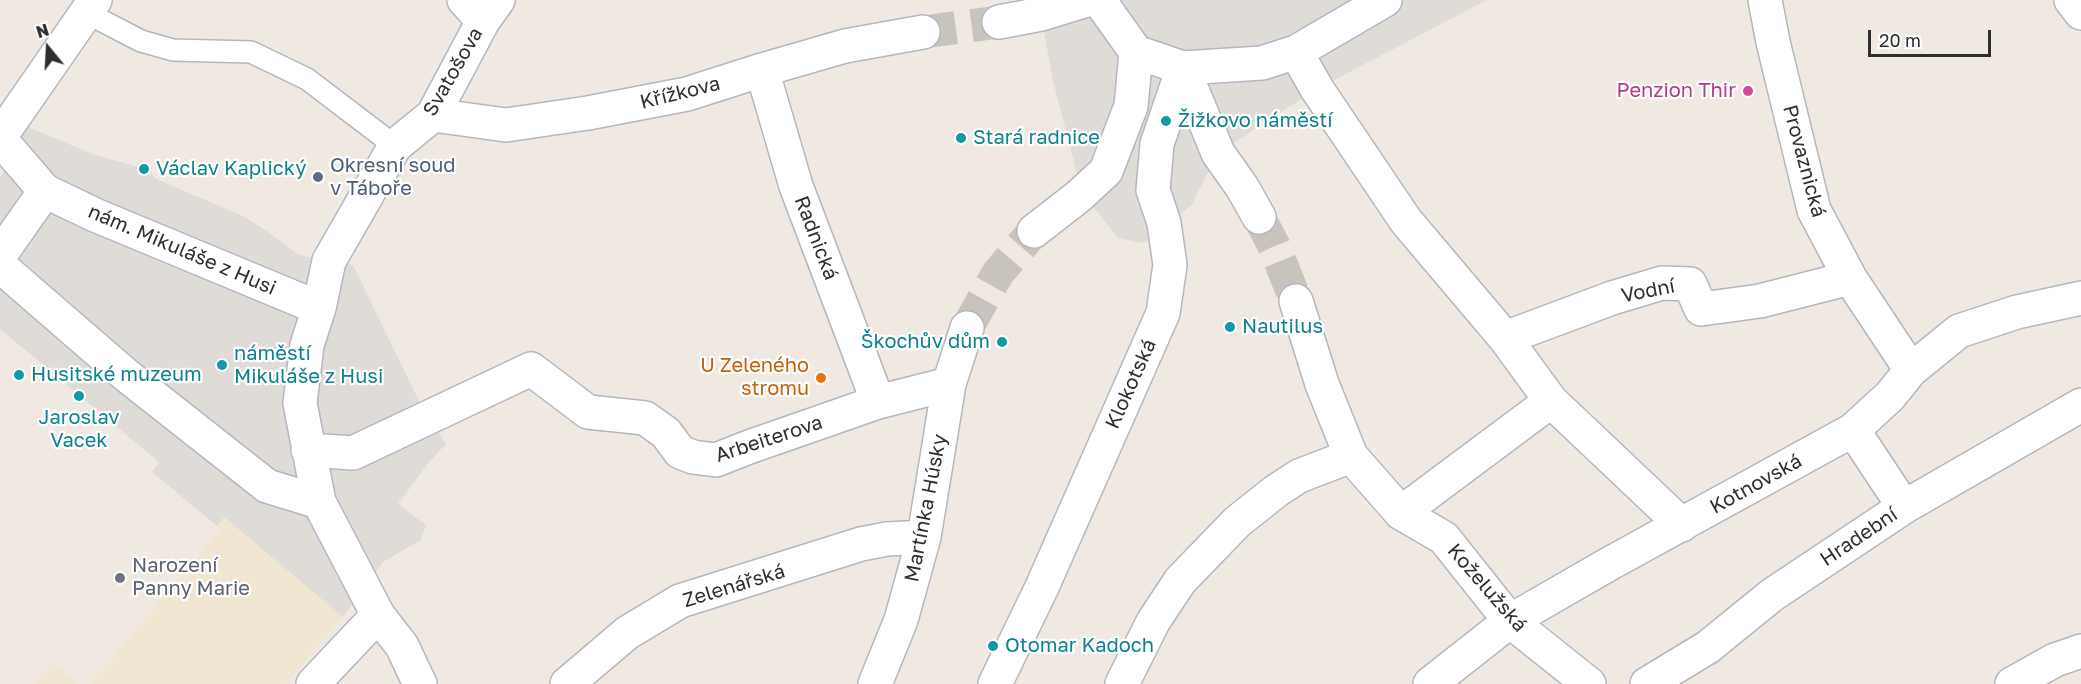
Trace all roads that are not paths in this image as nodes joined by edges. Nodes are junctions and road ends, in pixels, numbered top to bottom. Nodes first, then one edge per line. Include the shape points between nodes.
1 (1087, 0) edge
2 (1100, 0) edge
3 (1385, 0) edge
4 (1765, 0) edge
5 (2071, 0) edge
6 (91, 6) edge
7 (482, 7) edge
8 (2081, 13) edge
9 (999, 22) tunnel mouth
10 (923, 32) tunnel mouth
11 (1136, 52) junction
12 (1296, 52) junction
13 (1183, 68) junction
14 (762, 70) junction
15 (433, 115) junction
16 (0, 138) edge
17 (395, 146) junction
18 (45, 191) junction
19 (1259, 217) tunnel mouth
20 (1034, 231) tunnel mouth
21 (0, 255) edge
22 (0, 266) edge
23 (1850, 278) junction
24 (2081, 298) edge
25 (1296, 301) tunnel mouth
26 (319, 308) junction
27 (967, 328) tunnel mouth
28 (1505, 338) junction
29 (1911, 370) junction
30 (949, 384) junction
31 (1551, 401) junction
32 (878, 402) junction
33 (2078, 412) edge
34 (1853, 430) junction
35 (308, 450) junction
36 (1352, 456) junction
37 (319, 502) junction
38 (1904, 507) junction
39 (1401, 513) junction
40 (1682, 525) junction
41 (924, 537) junction
42 (371, 601) junction
43 (1510, 621) junction
44 (2081, 651) edge
45 (1578, 681) edge
46 (313, 684) edge
47 (420, 684) edge
48 (567, 684) edge
49 (875, 684) edge
50 (995, 684) edge
51 (1122, 684) edge
52 (1430, 684) edge
53 (1647, 684) edge
54 (2012, 684) edge

1 - 9 street via 1041,15
2 - 11 street
3 - 12 street
4 - 23 street, Provaznická via 1814,210
5 - 8 street
6 - 16 street
6 - 17 lane via 141,41 173,50 251,52 307,79
7 - 15 street, Svatošova
10 - 14 street, Křížkova via 845,46
11 - 13 street
11 - 20 street via 1131,106 1106,171
12 - 13 street via 1262,63
12 - 28 street via 1406,221
13 - 19 street via 1218,153
13 - 50 street, Klokotská via 1157,144 1153,189 1164,223 1170,265 1163,313
14 - 15 street, Křížkova via 687,94 529,122 506,125
14 - 32 street, Radnická via 796,186
15 - 17 street, Svatošova
16 - 18 street, nám. Mikuláše z Husi
17 - 26 street, Svatošova via 328,261
18 - 21 street
18 - 26 street, nám. Mikuláše z Husi
22 - 37 street via 126,375 267,486
23 - 28 street, Vodní via 1760,301 1701,309 1690,284 1662,284 1612,298
23 - 29 street, Provaznická
24 - 29 street, Kotnovská via 2017,312 1959,331
25 - 36 street, Koželužská via 1322,384
26 - 35 street via 307,345 300,403
27 - 30 street, Martínka Húsky
28 - 31 street
29 - 34 street, Kotnovská
30 - 32 street, Arbeiterova
30 - 41 street, Martínka Húsky
31 - 39 street
31 - 40 street
32 - 35 street, Arbeiterova via 716,460 680,452 666,433 645,418 588,412 531,369 353,453
33 - 38 street, Hradební
34 - 38 street
34 - 40 street, Kotnovská
35 - 37 street
36 - 39 street, Koželužská
36 - 51 street via 1299,476 1237,522 1180,581 1153,622
37 - 42 street
38 - 53 street, Hradební via 1772,595 1708,647
39 - 43 street, Koželužská via 1444,538
40 - 43 street, Kotnovská
41 - 48 street, Zelenářská via 861,544 680,601 627,633
41 - 49 street, Martínka Húsky via 901,620
42 - 46 street
42 - 47 street via 402,646
43 - 45 street, Koželužská
43 - 52 street, Kotnovská
44 - 54 street via 2055,660

